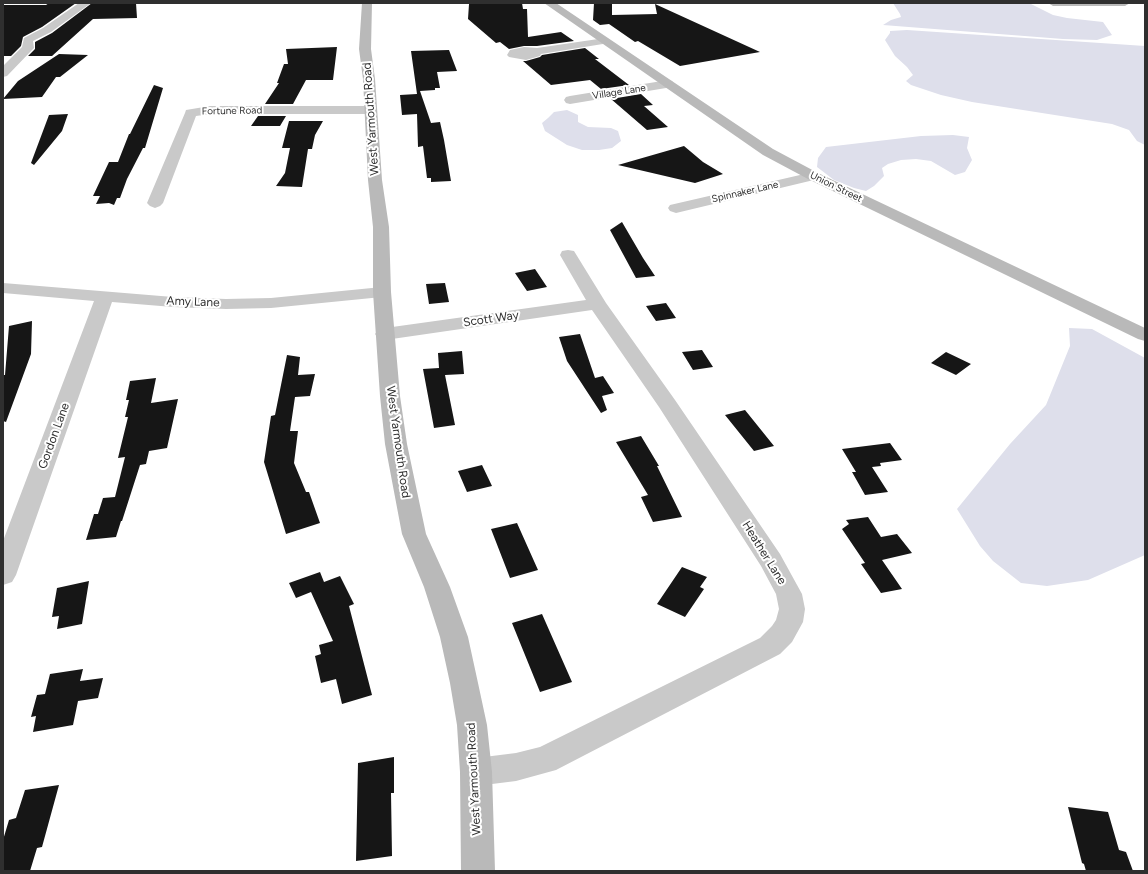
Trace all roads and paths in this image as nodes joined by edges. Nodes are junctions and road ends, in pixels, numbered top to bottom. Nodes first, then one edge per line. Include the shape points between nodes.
1 (86, 3) edge
2 (368, 3) edge
3 (549, 3) edge
4 (1052, 3) edge
5 (1125, 3) edge
6 (605, 41) junction
7 (535, 52) dead end
8 (3, 73) edge
9 (668, 84) junction
10 (570, 100) dead end
11 (371, 110) junction
12 (813, 176) junction
13 (155, 203) dead end
14 (676, 208) dead end
15 (568, 255) dead end
16 (3, 288) edge
17 (382, 292) junction
18 (105, 297) junction
19 (597, 304) junction
20 (385, 334) junction
21 (1145, 335) edge
22 (3, 575) edge
23 (476, 772) junction
24 (478, 871) edge

1 - 8 street via 28,40 28,48
2 - 11 main road, West Yarmouth Road via 365,49
3 - 6 main road, Union Street
4 - 5 main road
6 - 7 street
6 - 9 main road, Union Street
9 - 10 street, Village Lane
9 - 12 main road, Union Street via 768,152
11 - 13 street, Fortune Road via 210,110 191,113
11 - 17 main road, West Yarmouth Road via 381,227
12 - 14 street, Spinnaker Lane
12 - 21 main road, Union Street
15 - 19 street, Heather Lane
16 - 18 street, Amy Lane
17 - 18 street, Amy Lane via 247,304
17 - 20 main road, West Yarmouth Road
18 - 22 street, Gordon Lane
19 - 20 street, Scott Way
19 - 23 street, Heather Lane via 772,561 789,594 792,609 789,622 782,634 763,650 545,760
20 - 23 main road, West Yarmouth Road via 396,444 406,498 414,534 437,587 454,637 472,725
23 - 24 main road, West Yarmouth Road

